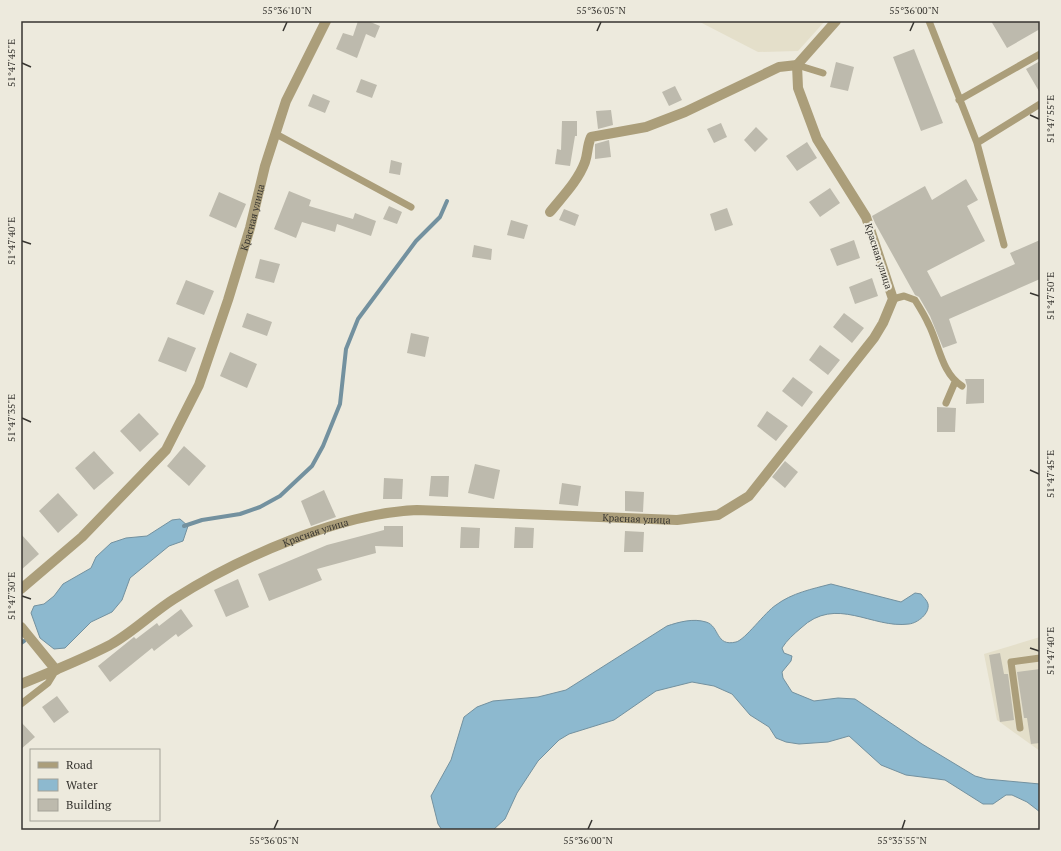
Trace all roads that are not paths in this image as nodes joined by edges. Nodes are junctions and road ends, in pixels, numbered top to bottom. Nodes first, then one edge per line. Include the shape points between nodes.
1 (326, 21) edge
2 (929, 21) edge
3 (833, 24) edge
4 (1040, 54) edge
5 (797, 65) junction
6 (823, 73) dead end
7 (959, 100) junction
8 (1040, 104) edge
9 (276, 134) junction
10 (977, 143) junction
11 (411, 206) dead end
12 (550, 212) dead end
13 (1004, 245) dead end
14 (893, 299) junction
15 (955, 382) junction
16 (962, 386) dead end
17 (946, 403) dead end
18 (21, 589) edge
19 (21, 626) edge
20 (1040, 658) edge
21 (56, 670) junction
22 (21, 684) edge
23 (21, 704) edge
24 (1020, 728) dead end

1 - 9 street, Красная улица via 286,101
2 - 7 lane
3 - 5 street
4 - 7 lane
5 - 6 lane
5 - 12 street via 779,67 646,127 591,137 586,147 585,161
5 - 14 street, Красная улица via 798,88 817,139 866,217
7 - 10 lane
8 - 10 lane
9 - 11 lane
9 - 18 street, Красная улица via 265,166 250,228 199,385 166,450 82,537
10 - 13 lane
14 - 15 lane via 904,296 916,300 930,325 942,361
14 - 21 street, Красная улица via 874,338 749,496 718,515 677,520 526,513 393,511 323,529 244,559 174,599 111,644
15 - 16 lane
15 - 17 lane
19 - 21 street
20 - 24 lane via 1012,662
21 - 22 street, Красная улица
21 - 23 lane via 48,683

